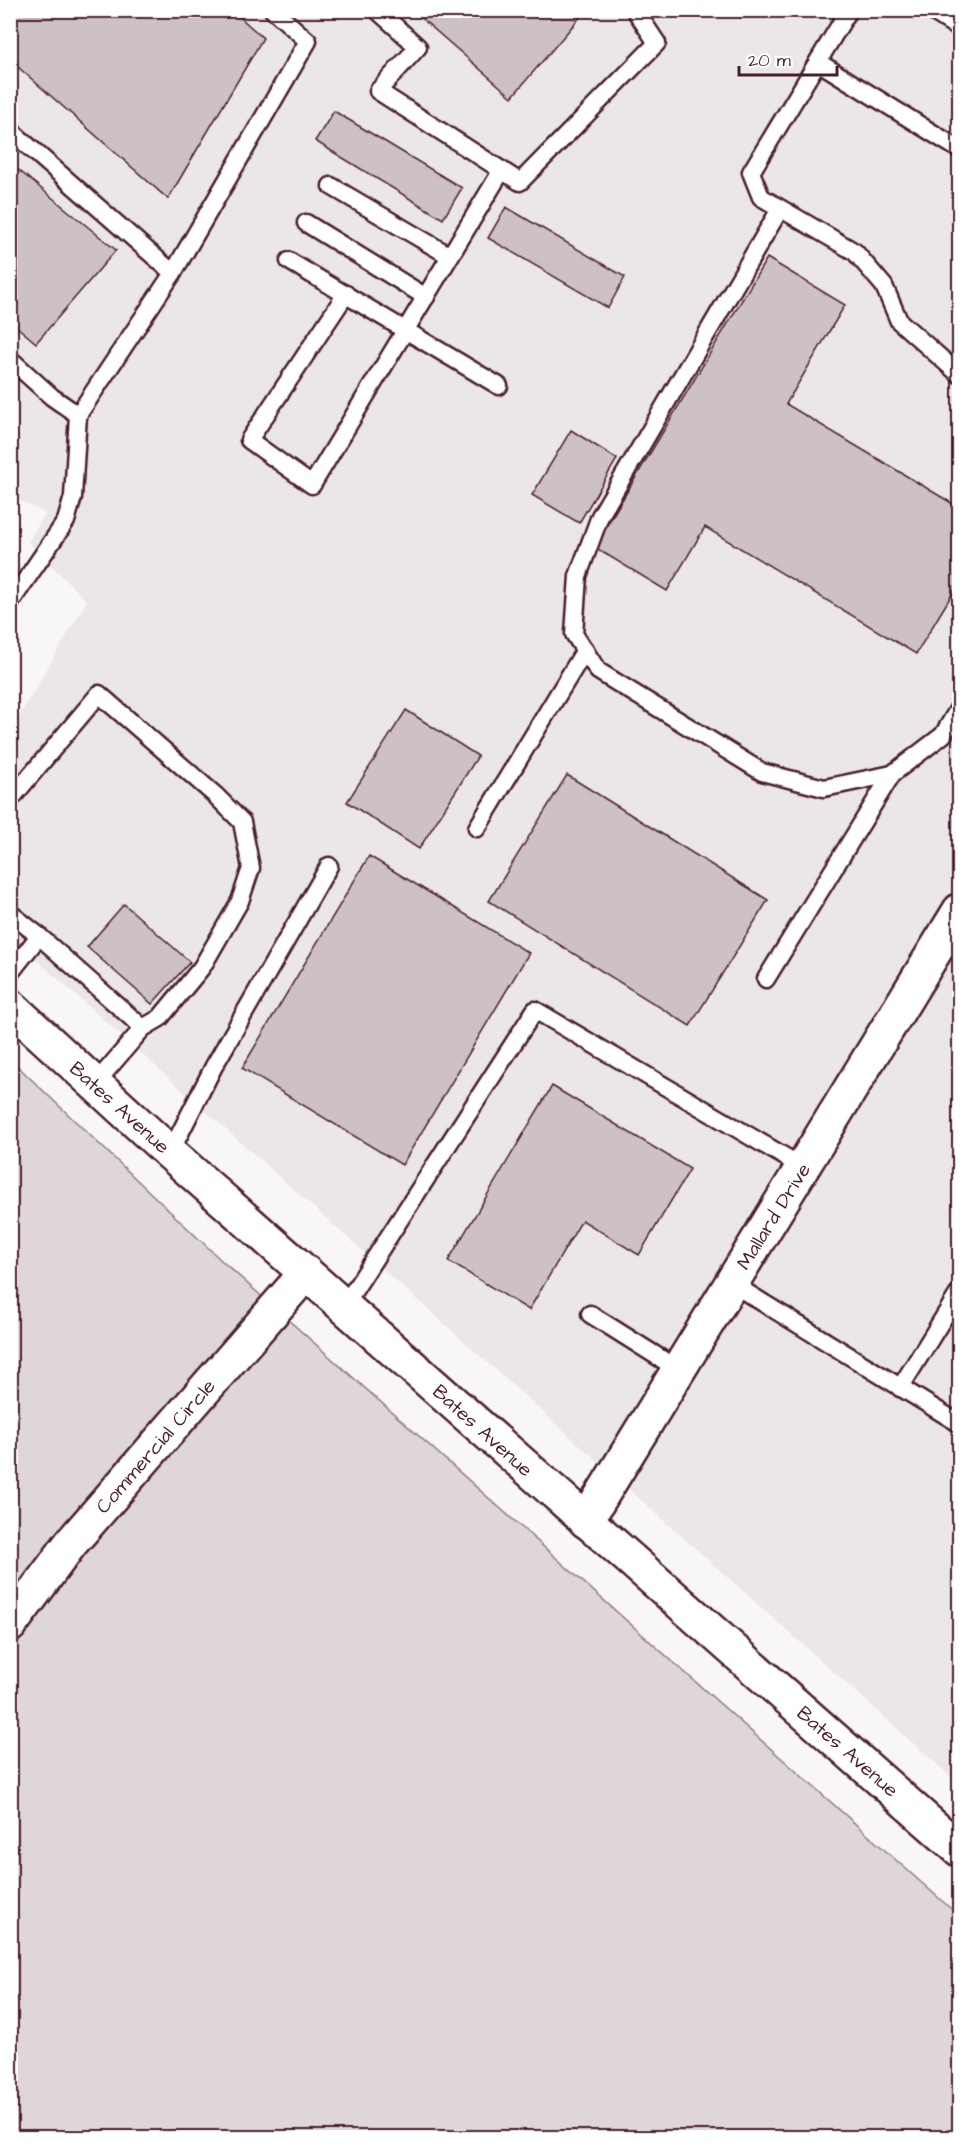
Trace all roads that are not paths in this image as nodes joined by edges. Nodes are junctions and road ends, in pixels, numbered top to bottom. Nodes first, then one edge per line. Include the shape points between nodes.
1 (273, 10) edge
2 (378, 10) edge
3 (635, 10) edge
4 (849, 10) edge
5 (930, 10) edge
6 (960, 29) edge
7 (818, 62) junction
8 (10, 129) edge
9 (960, 150) edge
10 (502, 170) junction
11 (331, 186) dead end
12 (780, 209) junction
13 (306, 223) dead end
14 (450, 256) junction
15 (289, 261) dead end
16 (173, 273) junction
17 (346, 294) junction
18 (426, 297) junction
19 (406, 329) junction
20 (10, 359) edge
21 (960, 375) edge
22 (499, 386) dead end
23 (78, 415) junction
24 (10, 603) edge
25 (585, 650) junction
26 (960, 706) edge
27 (892, 774) junction
28 (10, 800) edge
29 (477, 828) dead end
30 (329, 866) dead end
31 (960, 910) edge
32 (10, 913) edge
33 (39, 936) junction
34 (10, 973) edge
35 (766, 979) dead end
36 (10, 1006) edge
37 (142, 1028) junction
38 (94, 1085) junction
39 (170, 1153) junction
40 (804, 1167) junction
41 (306, 1273) junction
42 (731, 1283) junction
43 (960, 1291) edge
44 (344, 1306) junction
45 (590, 1314) dead end
46 (679, 1370) junction
47 (900, 1388) junction
48 (960, 1424) edge
49 (586, 1521) junction
50 (10, 1625) edge
51 (960, 1850) edge

1 - 16 lane via 308,41
2 - 10 lane via 418,47 378,91
3 - 10 lane via 657,43 520,182
4 - 7 lane
5 - 6 lane
7 - 9 lane
7 - 12 lane via 751,172 761,197
8 - 16 lane
10 - 14 lane
11 - 14 lane
12 - 21 lane via 855,252 884,286 899,321
12 - 25 lane via 600,516 579,576 574,634
13 - 18 lane
14 - 18 lane
15 - 17 lane
16 - 23 lane
17 - 19 lane
17 - 19 lane via 249,440 312,485
18 - 19 lane
19 - 22 lane
20 - 23 lane
23 - 24 lane via 73,497 66,521
25 - 27 lane via 598,671 762,772 824,788
25 - 29 lane
26 - 27 lane via 943,735
27 - 35 lane
28 - 37 lane via 99,694 242,822 251,868 240,900 201,967 160,1018
30 - 39 lane via 214,1066
31 - 40 street, Mallard Drive
32 - 33 lane
33 - 34 lane
33 - 37 lane
36 - 38 street, Bates Avenue
37 - 38 lane
38 - 39 street, Bates Avenue
39 - 41 street, Bates Avenue
40 - 42 street, Mallard Drive
40 - 44 lane via 536,1010
41 - 44 street, Bates Avenue
41 - 50 street, Commercial Circle via 71,1544
42 - 46 street, Mallard Drive
42 - 47 lane
43 - 47 lane
44 - 49 street, Bates Avenue
45 - 46 lane
46 - 49 street, Mallard Drive
47 - 48 lane
49 - 51 street, Bates Avenue

